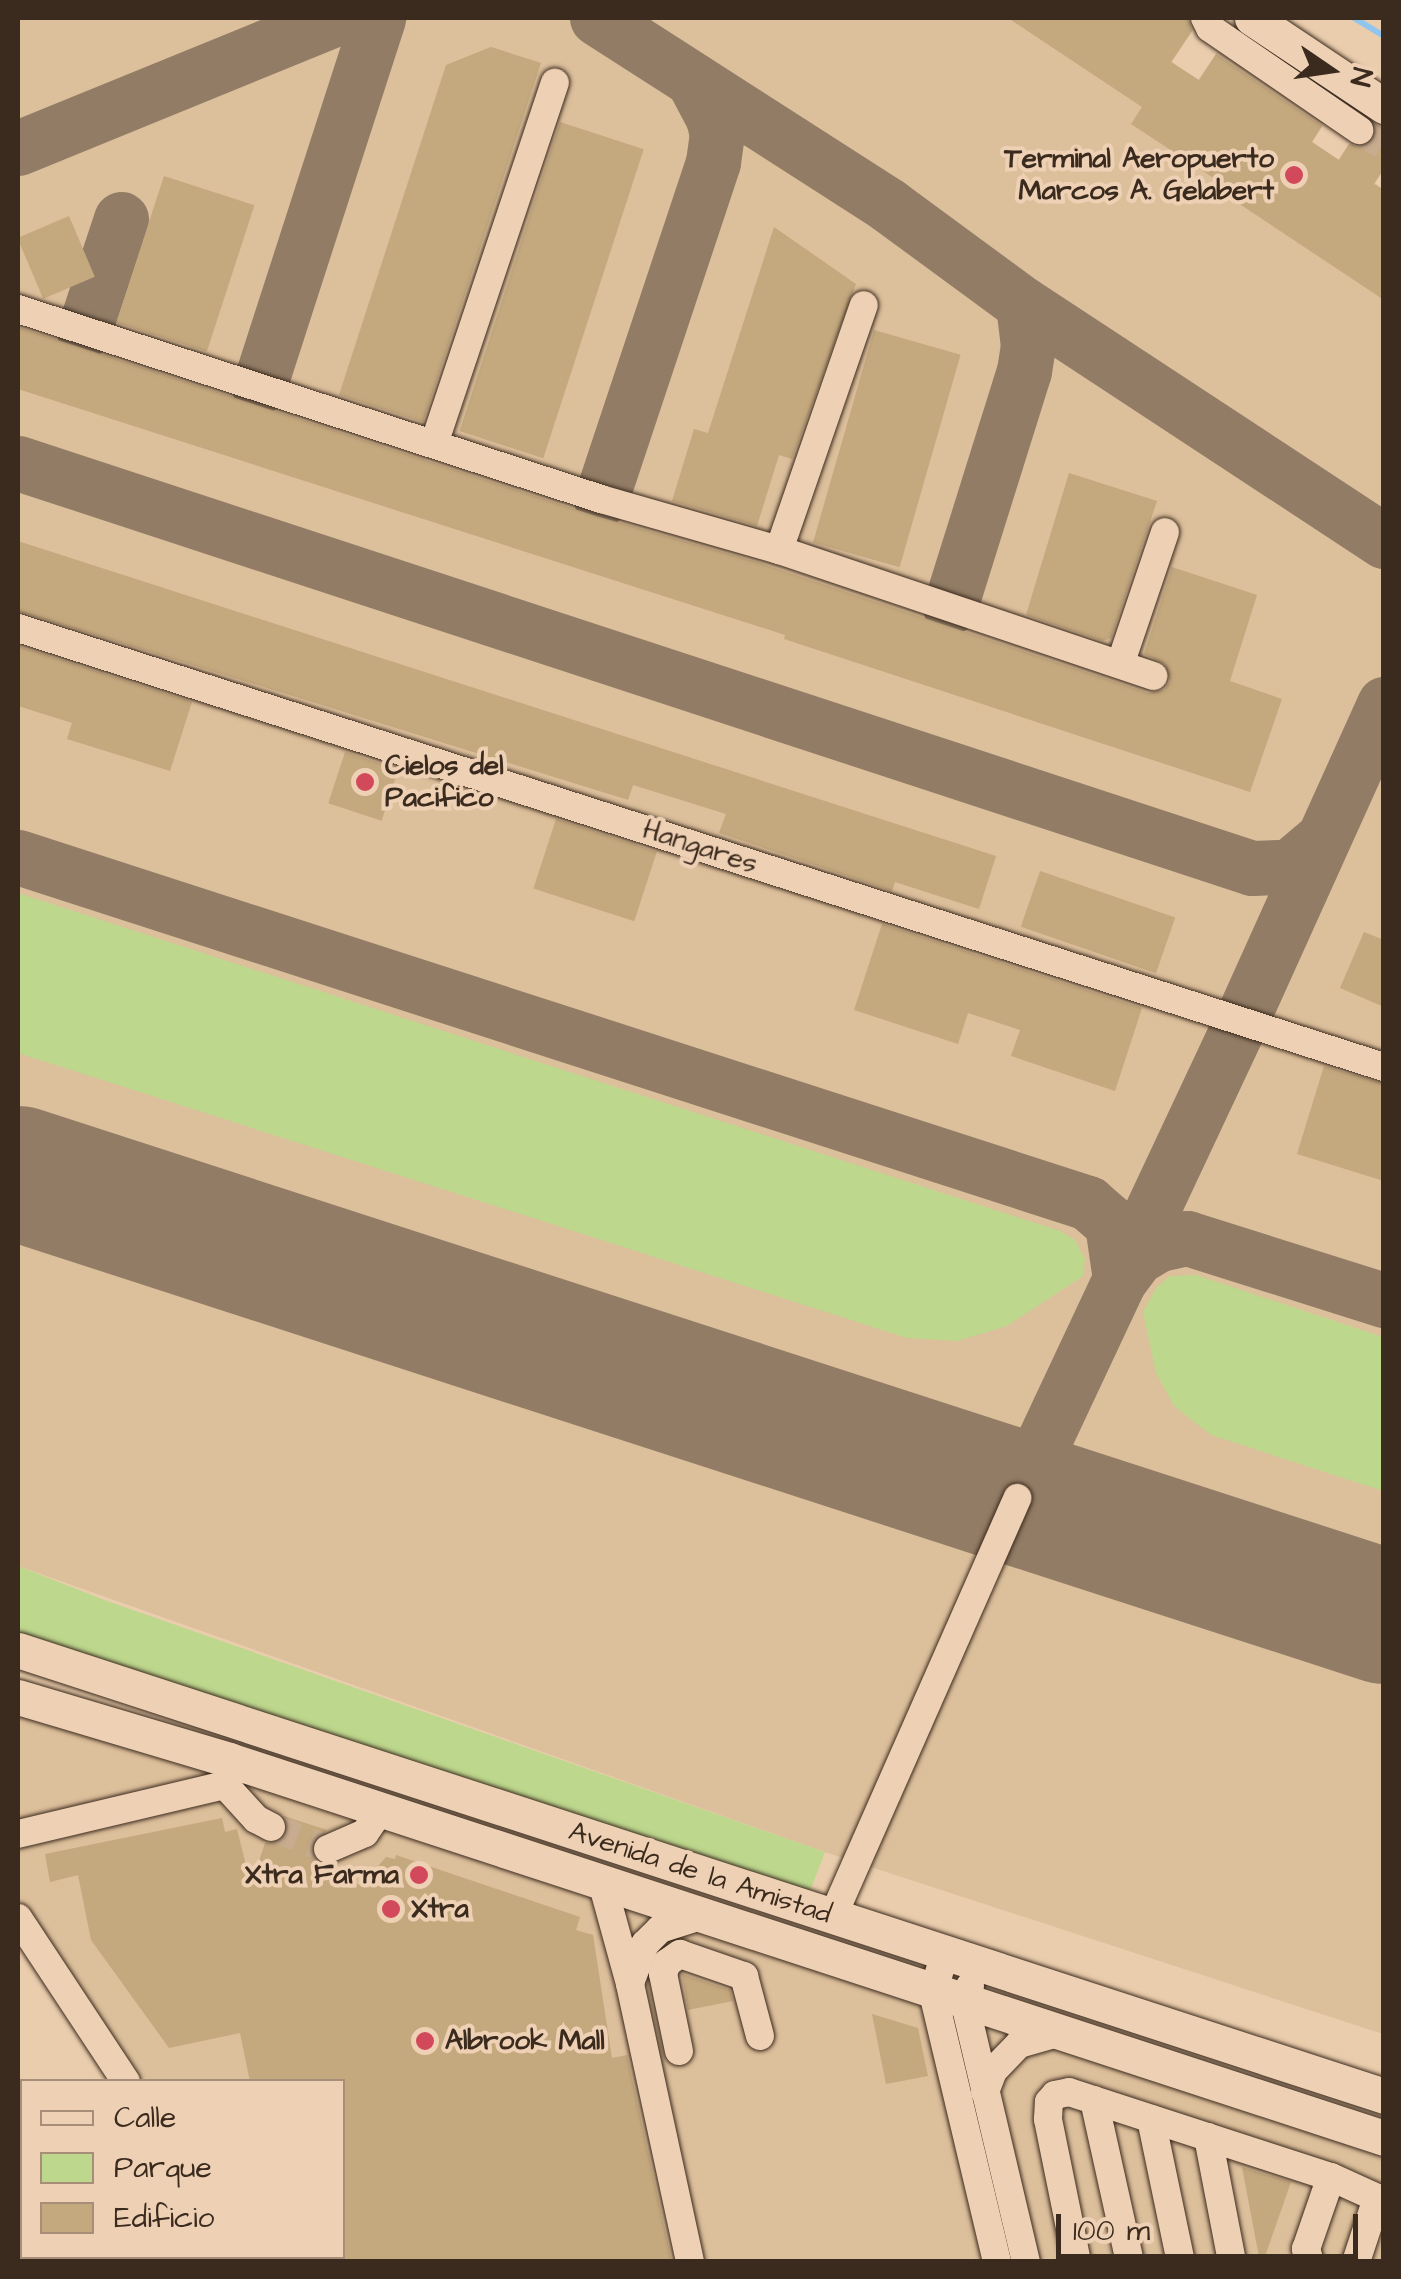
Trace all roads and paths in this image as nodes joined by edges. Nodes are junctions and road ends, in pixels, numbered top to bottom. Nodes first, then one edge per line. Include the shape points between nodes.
1 (1204, 18) edge
2 (1252, 18) edge
3 (555, 83) dead end
4 (1371, 118) edge
5 (864, 304) dead end
6 (18, 309) edge
7 (434, 444) junction
8 (1165, 532) dead end
9 (779, 550) junction
10 (18, 628) edge
11 (1121, 662) junction
12 (1154, 676) dead end
13 (1384, 1067) edge
14 (1018, 1498) dead end
15 (18, 1650) edge
16 (18, 1697) edge
17 (227, 1772) junction
18 (381, 1810) junction
19 (271, 1827) tunnel mouth
20 (18, 1834) edge
21 (328, 1849) dead end
22 (602, 1882) junction
23 (701, 1916) junction
24 (833, 1916) junction
25 (18, 1918) edge
26 (961, 1958) junction
27 (630, 1984) junction
28 (949, 1998) junction
29 (1058, 2034) junction
30 (760, 2036) dead end
31 (679, 2051) dead end
32 (124, 2079) edge
33 (985, 2092) junction
34 (1384, 2096) edge
35 (1094, 2100) junction
36 (1151, 2119) junction
37 (1208, 2137) junction
38 (1384, 2138) edge
39 (1332, 2176) junction
40 (1380, 2199) edge
41 (690, 2262) edge
42 (997, 2262) edge
43 (1026, 2262) edge
44 (1077, 2262) edge
45 (1130, 2262) edge
46 (1181, 2262) edge
47 (1232, 2262) edge
48 (1310, 2262) edge
49 (1356, 2262) edge

1 - 4 lane via 1210,28
2 - 4 main road
3 - 7 lane
5 - 9 lane
6 - 7 lane
7 - 9 lane
8 - 11 lane
9 - 11 lane
10 - 13 lane, Hangares
11 - 12 lane
14 - 24 lane
15 - 24 main road, Avenida de la Amistad
16 - 17 main road, Avenida de la Amistad
17 - 18 main road, Avenida de la Amistad
17 - 19 lane via 256,1819
17 - 20 lane
18 - 21 lane via 365,1833
18 - 22 main road, Avenida de la Amistad
22 - 23 main road, Avenida de la Amistad
22 - 27 lane
23 - 27 lane via 660,1929 634,1963
23 - 28 main road, Avenida de la Amistad
24 - 26 main road, Avenida de la Amistad
25 - 32 lane
26 - 28 lane
26 - 34 main road, Avenida de la Amistad
27 - 41 lane
28 - 29 main road, Avenida de la Amistad
28 - 33 lane
28 - 42 lane
29 - 33 lane via 1020,2044 993,2071
29 - 38 main road, Avenida de la Amistad
30 - 31 lane via 744,1976 680,1954 663,1974
33 - 43 lane
35 - 36 lane
35 - 44 lane via 1070,2092 1049,2102
35 - 45 lane
36 - 37 lane
36 - 46 lane
37 - 39 lane
37 - 47 lane
39 - 40 lane
39 - 48 lane via 1306,2249
40 - 49 lane

